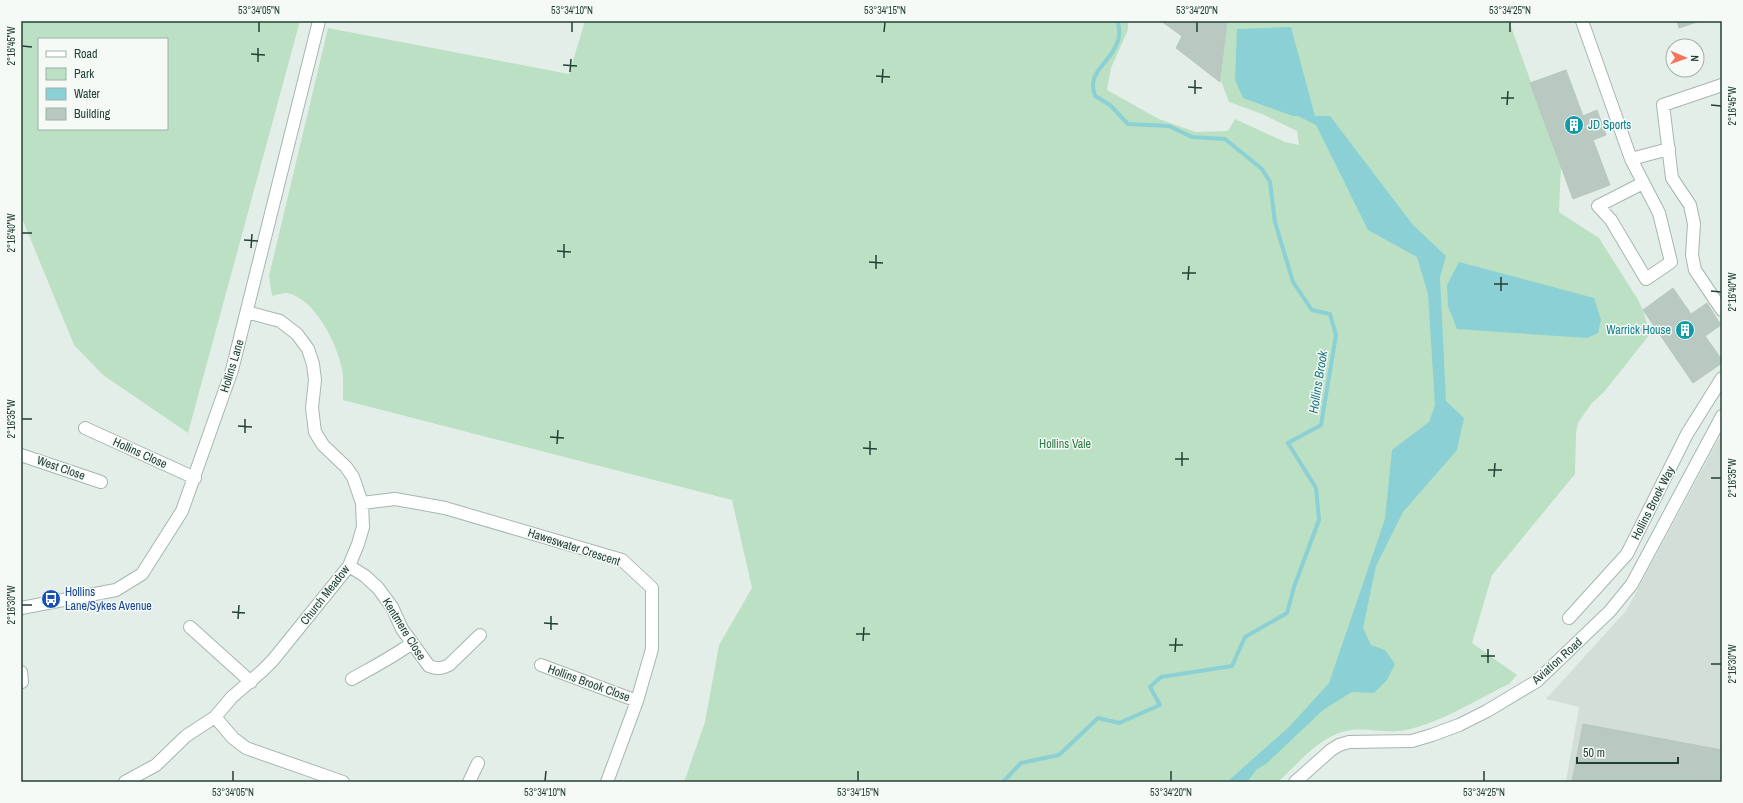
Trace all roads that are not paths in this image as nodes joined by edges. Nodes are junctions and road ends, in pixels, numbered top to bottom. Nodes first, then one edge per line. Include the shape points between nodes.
1 (319, 21) edge
2 (1582, 21) edge
3 (1722, 85) edge
4 (1668, 149) junction
5 (1631, 159) junction
6 (1643, 183) junction
7 (1722, 310) edge
8 (247, 312) junction
9 (1722, 378) edge
10 (1722, 416) edge
11 (85, 428) dead end
12 (21, 454) edge
13 (195, 478) junction
14 (102, 482) dead end
15 (362, 503) junction
16 (349, 566) junction
17 (21, 608) edge
18 (1569, 618) dead end
19 (190, 627) dead end
20 (480, 635) dead end
21 (412, 643) junction
22 (541, 665) dead end
23 (352, 679) dead end
24 (251, 682) junction
25 (637, 701) junction
26 (215, 717) junction
27 (478, 763) dead end
28 (125, 782) edge
29 (343, 782) edge
30 (468, 782) edge
31 (607, 782) edge
32 (1295, 782) edge

1 - 8 street, Hollins Lane
2 - 5 street
3 - 4 street via 1663,105
4 - 5 street
4 - 7 street via 1672,178 1690,205 1694,224 1692,255 1695,270
5 - 6 street
6 - 6 street via 1659,213 1671,262 1646,279 1611,220 1598,206
8 - 13 street, Hollins Lane via 232,370
8 - 15 street, Church Meadow via 280,321 297,334 308,349 314,364 312,408 315,432 323,445 353,477
9 - 18 street, Hollins Brook Way via 1687,434 1627,554
10 - 32 street, Aviation Road via 1632,584 1610,611 1537,681 1460,725 1432,735 1412,741 1349,742 1339,746
11 - 13 street, Hollins Close
12 - 14 street, West Close
13 - 17 street, Hollins Lane via 182,511 142,574 116,590
15 - 16 street, Church Meadow via 363,526
15 - 25 street, Haweswater Crescent via 395,499 445,508 622,560 652,588 652,649
16 - 21 street, Kentmere Close via 378,588 392,606 402,629
16 - 24 street, Church Meadow via 273,660
19 - 24 street
20 - 21 street, Kentmere Close via 449,665 436,669 429,666
21 - 23 street via 391,659
22 - 25 street, Hollins Brook Close
24 - 26 street, Church Meadow via 232,697
25 - 31 street, Haweswater Crescent
26 - 28 street, Church Meadow via 186,736 156,765
26 - 29 street via 233,738 246,748
27 - 30 street

